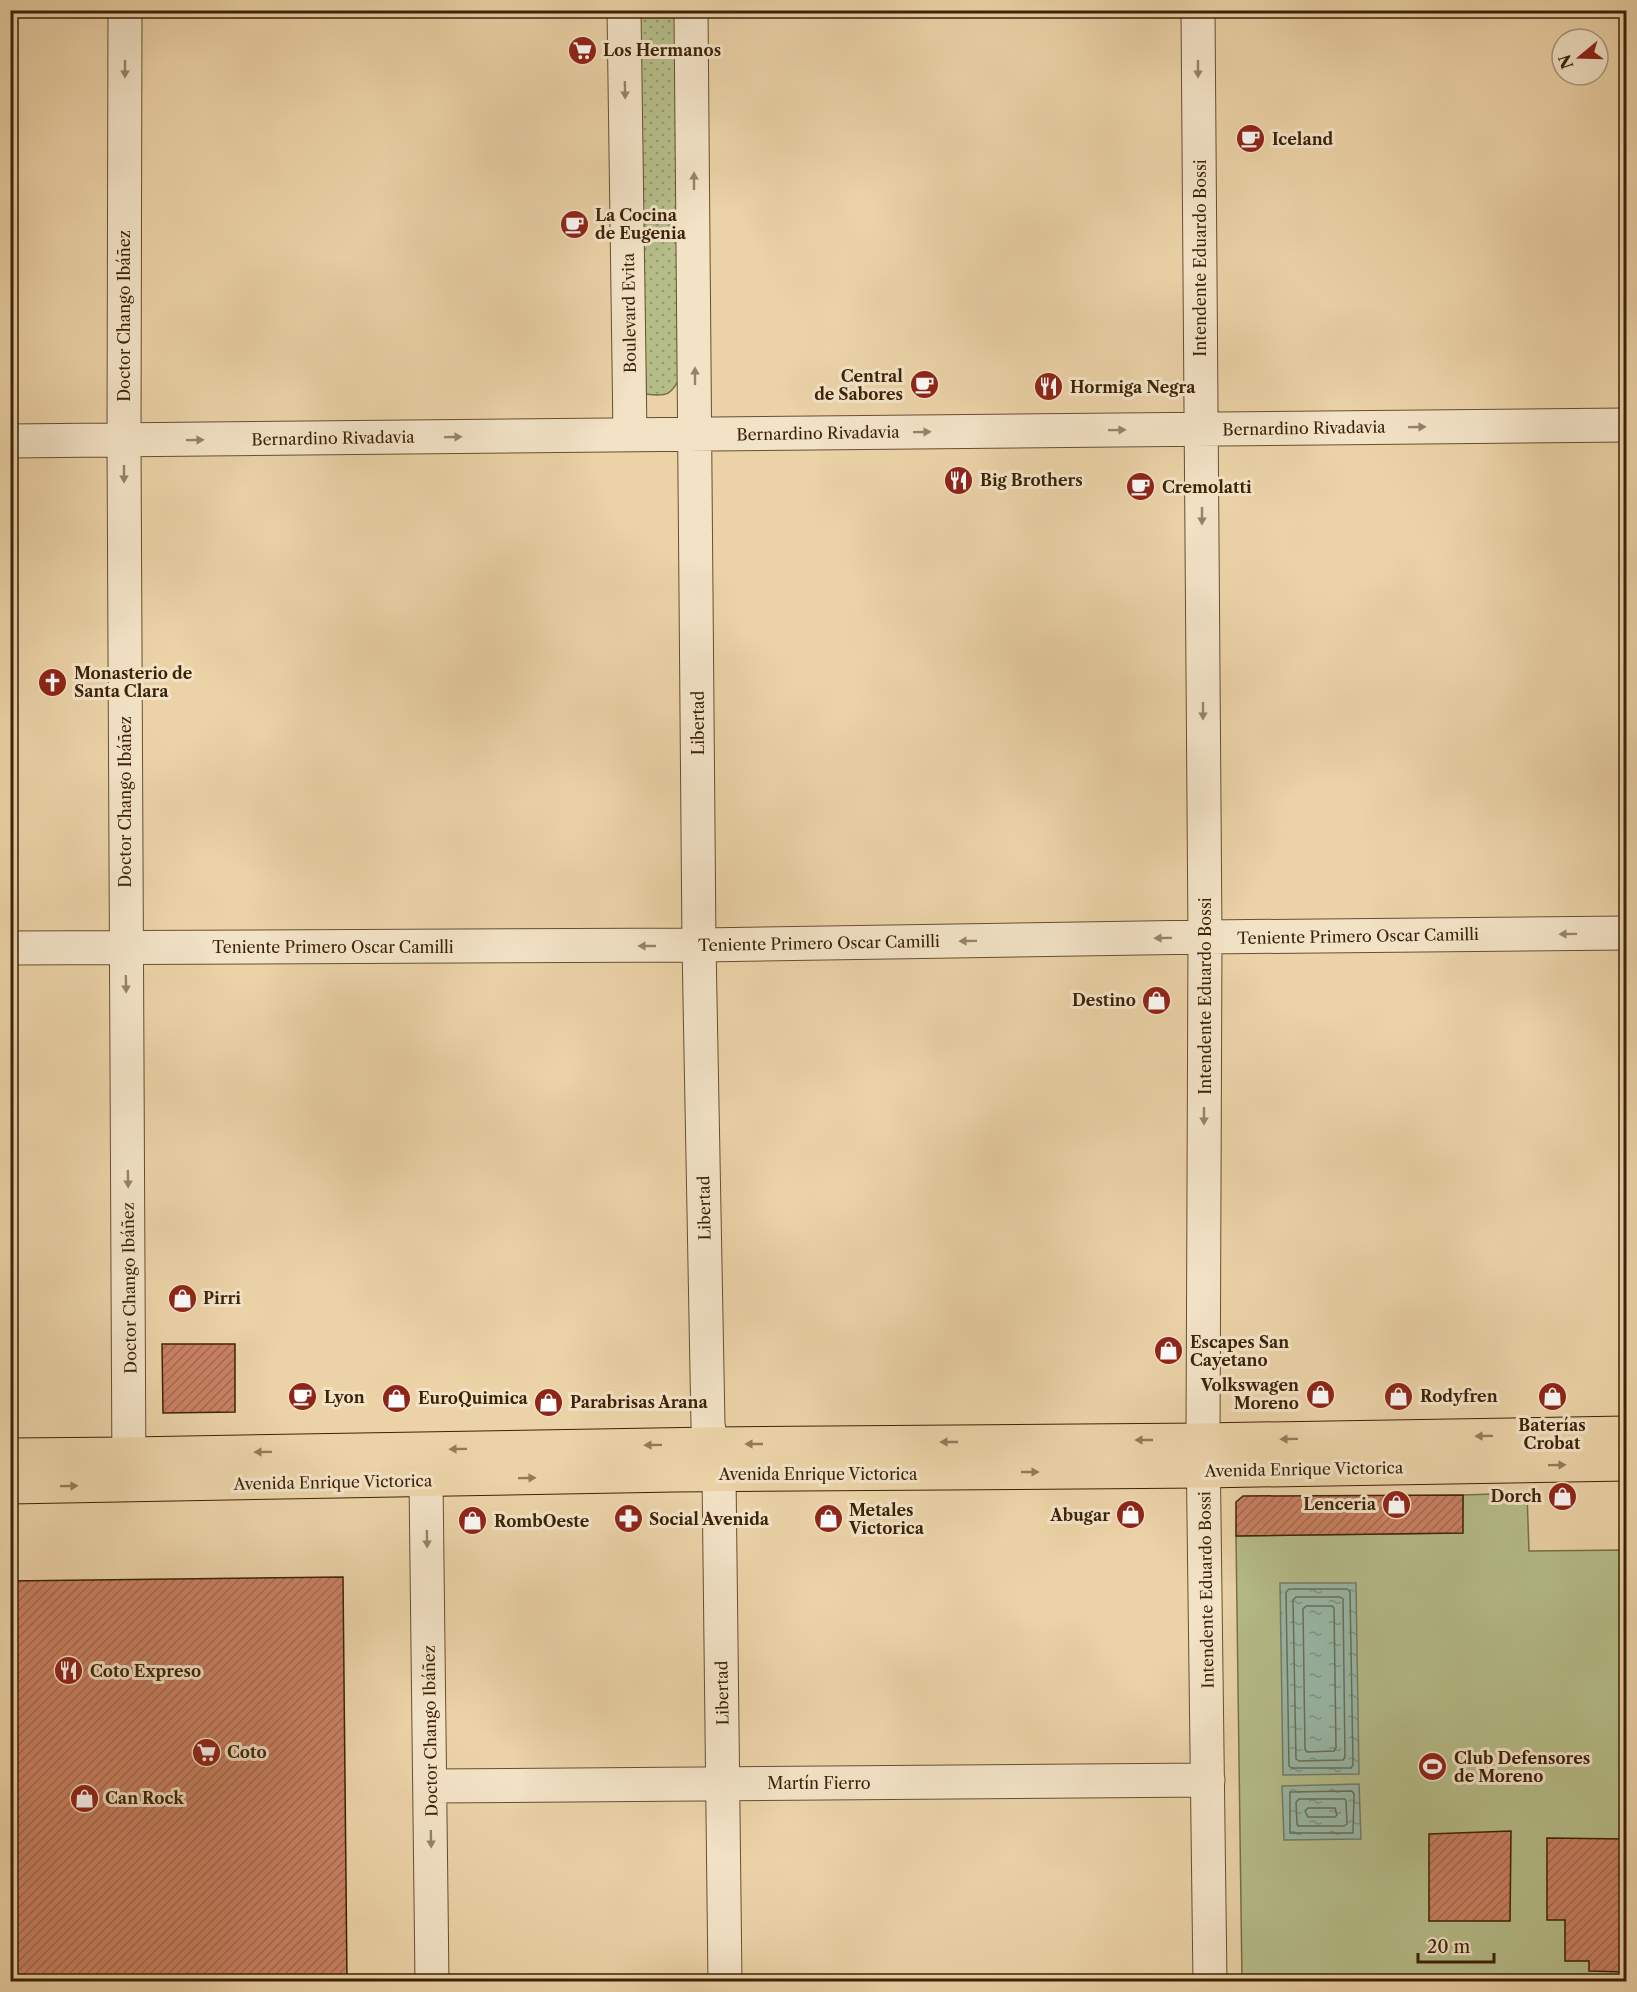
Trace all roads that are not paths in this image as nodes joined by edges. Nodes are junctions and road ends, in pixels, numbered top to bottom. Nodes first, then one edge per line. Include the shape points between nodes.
1 (125, 10) edge
2 (624, 10) edge
3 (692, 10) edge
4 (1198, 10) edge
5 (1626, 425) edge
6 (1201, 429) junction
7 (695, 434) junction
8 (630, 435) junction
9 (124, 440) junction
10 (10, 441) edge
11 (1626, 933) edge
12 (1205, 937) junction
13 (699, 945) junction
14 (10, 948) edge
15 (126, 948) junction
16 (1626, 1433) edge
17 (10, 1455) edge
18 (1203, 1455) junction
19 (716, 1459) junction
20 (1626, 1464) edge
21 (130, 1470) junction
22 (426, 1480) junction
23 (10, 1487) edge
24 (1208, 1780) junction
25 (723, 1784) junction
26 (430, 1786) junction
27 (432, 1982) edge
28 (725, 1982) edge
29 (1210, 1982) edge

1 -> 9 street, Doctor Chango Ibáñez
2 -> 8 street, Boulevard Evita
7 -> 3 street
4 -> 6 street, Intendente Eduardo Bossi
6 -> 5 street, Bernardino Rivadavia
7 -> 6 street, Bernardino Rivadavia
6 -> 12 street, Intendente Eduardo Bossi
7 - 8 street, Bernardino Rivadavia
7 - 13 street, Libertad
9 -> 8 street, Bernardino Rivadavia
9 - 10 street, Bernardino Rivadavia
9 -> 15 street, Doctor Chango Ibáñez
11 -> 12 street, Teniente Primero Oscar Camilli
12 -> 13 street, Teniente Primero Oscar Camilli
12 -> 18 street, Intendente Eduardo Bossi
13 -> 15 street, Teniente Primero Oscar Camilli
13 - 19 street, Libertad via 708,1413
14 - 15 street, Teniente Primero Oscar Camilli
15 -> 21 street, Doctor Chango Ibáñez
16 -> 18 main road, Avenida Enrique Victorica
17 - 21 main road, Avenida Enrique Victorica
18 - 19 main road, Avenida Enrique Victorica
18 -> 20 main road, Avenida Enrique Victorica
18 - 24 street, Intendente Eduardo Bossi
19 -> 21 main road, Avenida Enrique Victorica
22 -> 19 main road, Avenida Enrique Victorica
19 - 25 street, Libertad
21 - 22 main road, Avenida Enrique Victorica
23 -> 21 main road, Avenida Enrique Victorica
22 -> 26 street, Doctor Chango Ibáñez
24 - 25 street, Martín Fierro
24 - 29 street, Intendente Eduardo Bossi
25 - 26 street, Martín Fierro
25 - 28 street, Libertad
26 -> 27 street, Doctor Chango Ibáñez

